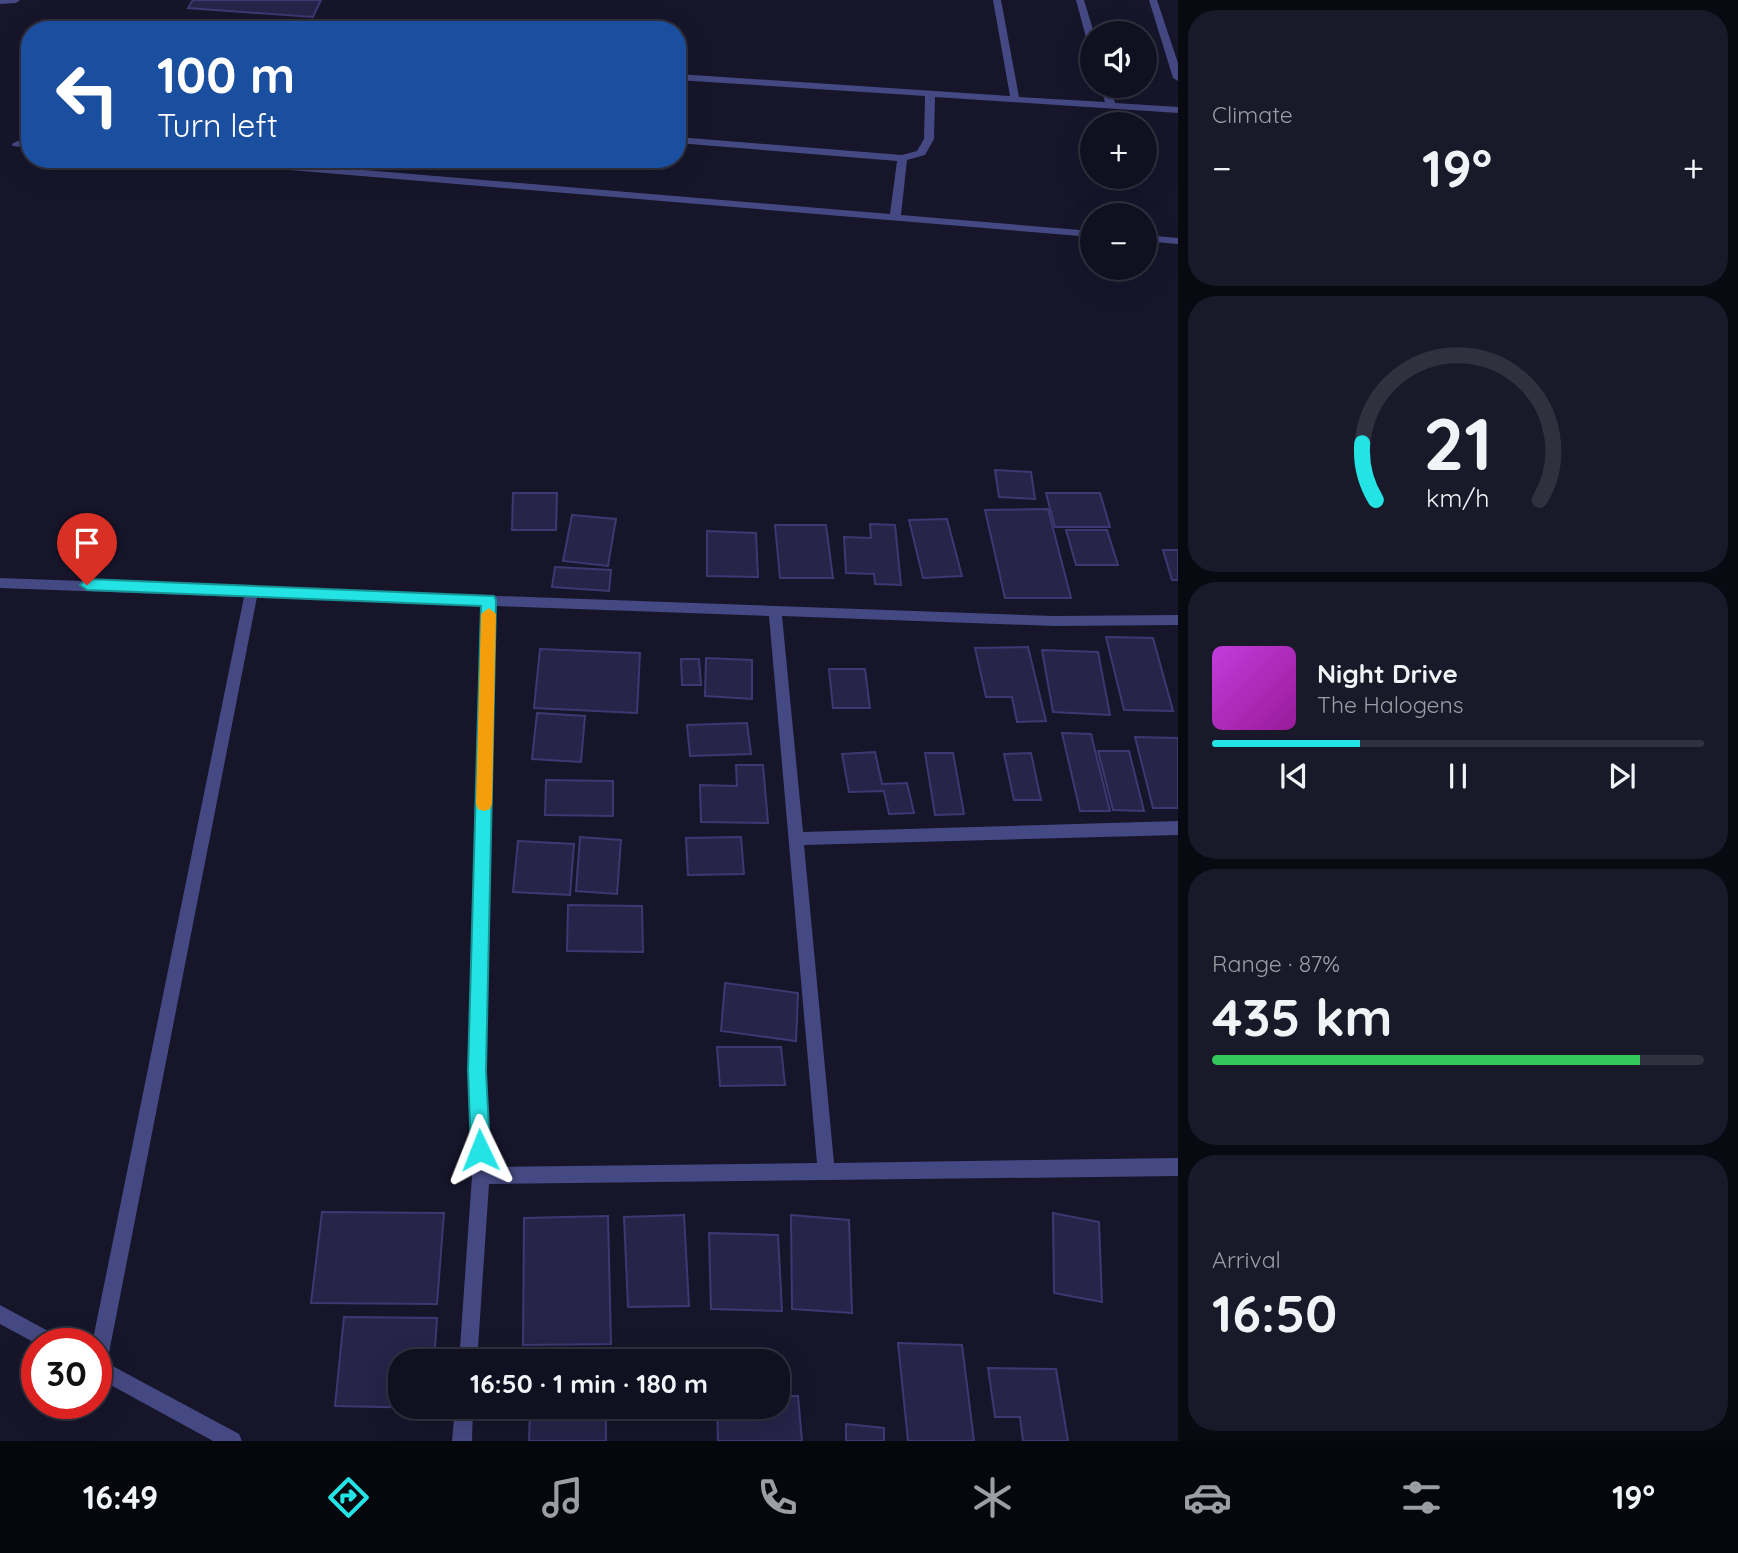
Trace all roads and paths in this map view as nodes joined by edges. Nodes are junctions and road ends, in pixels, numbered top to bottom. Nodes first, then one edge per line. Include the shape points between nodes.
1 (16, 0) edge
2 (997, 0) edge
3 (1080, 0) edge
4 (1153, 0) edge
5 (0, 1) edge
6 (1086, 21) edge
7 (686, 78) edge
8 (1178, 78) edge
9 (930, 94) junction
10 (1109, 98) edge
11 (1015, 99) junction
12 (1111, 105) junction
13 (1178, 110) edge
14 (686, 141) edge
15 (17, 144) dead end
16 (21, 144) edge
17 (902, 158) junction
18 (298, 168) edge
19 (380, 168) edge
20 (378, 175) junction
21 (895, 218) junction
22 (1080, 233) edge
23 (1157, 240) edge
24 (1178, 241) edge
25 (0, 583) edge
26 (252, 591) junction
27 (489, 600) junction
28 (775, 611) junction
29 (1178, 620) edge
30 (1178, 828) edge
31 (796, 839) junction
32 (1178, 1167) edge
33 (826, 1171) junction
34 (481, 1176) junction
35 (0, 1314) edge
36 (26, 1328) edge
37 (105, 1328) edge
38 (469, 1349) edge
39 (112, 1375) edge
40 (463, 1419) edge
41 (232, 1441) edge
42 (462, 1441) edge

1 - 5 street
2 - 11 street
3 - 6 street
4 - 8 street
7 - 9 street
9 - 11 street
9 - 17 street via 929,139 921,153
10 - 12 street
11 - 12 street
12 - 13 street
14 - 17 street
15 - 16 street
17 - 21 street
18 - 20 street
19 - 20 street
20 - 21 street
21 - 22 street
23 - 24 street
25 - 26 street
26 - 27 street
26 - 37 street
27 - 28 street
27 - 34 street via 477,1071
28 - 29 street via 1054,621
28 - 31 street
30 - 31 street
31 - 33 street
32 - 33 street
33 - 34 street
34 - 38 street
35 - 36 street
39 - 41 street
40 - 42 street

